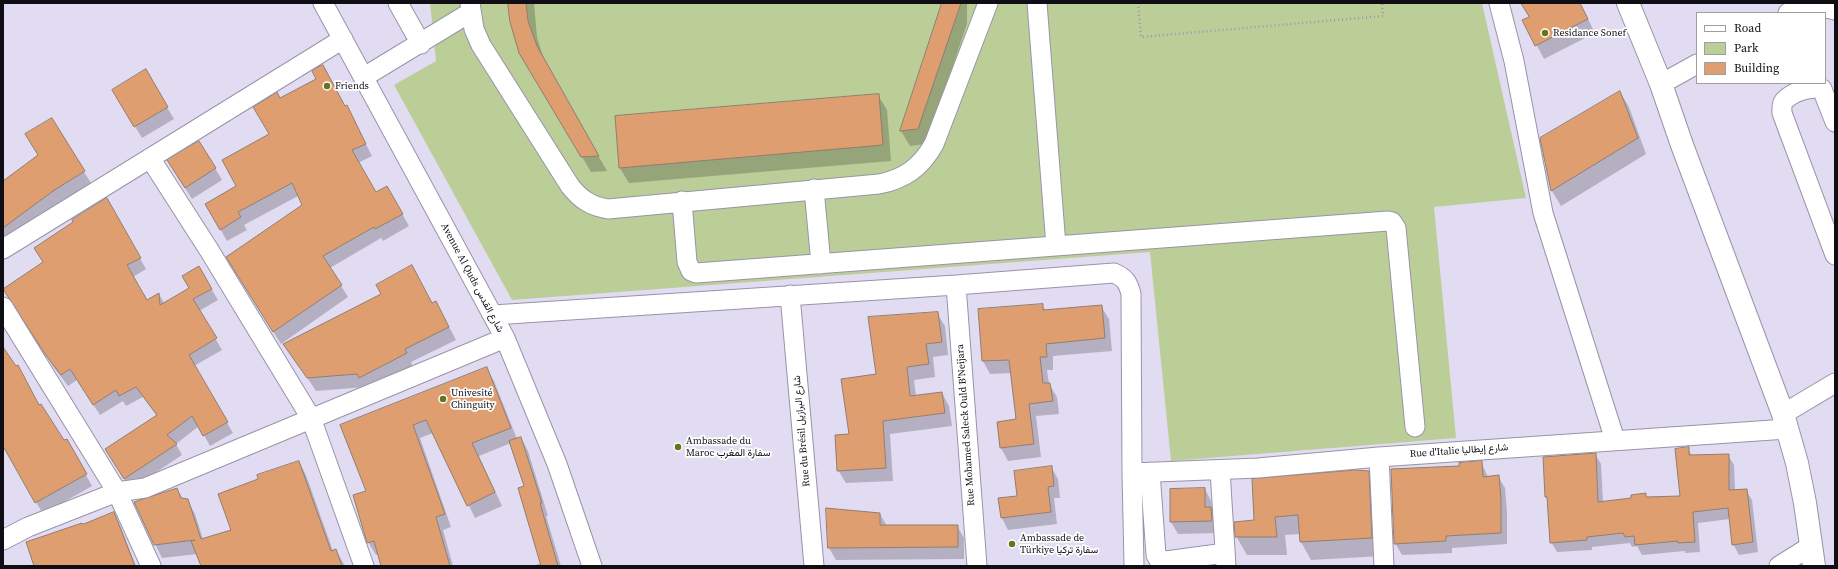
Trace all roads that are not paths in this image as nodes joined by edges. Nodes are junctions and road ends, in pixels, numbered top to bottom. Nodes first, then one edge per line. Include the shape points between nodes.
1 (323, 3) edge
2 (398, 3) edge
3 (988, 3) edge
4 (1037, 3) edge
5 (1499, 3) edge
6 (1628, 3) edge
7 (1805, 3) edge
8 (471, 8) edge
9 (1835, 10) edge
10 (1790, 12) edge
11 (343, 39) junction
12 (421, 44) junction
13 (1696, 65) edge
14 (364, 77) junction
15 (1661, 84) junction
16 (1795, 87) edge
17 (1835, 122) edge
18 (150, 158) junction
19 (814, 189) junction
20 (682, 201) junction
21 (1056, 246) junction
22 (3, 249) edge
23 (1835, 255) edge
24 (821, 264) junction
25 (956, 285) junction
26 (790, 295) junction
27 (3, 307) edge
28 (492, 315) junction
29 (505, 338) junction
30 (1835, 383) edge
31 (311, 418) junction
32 (1785, 421) junction
33 (1415, 427) dead end
34 (1615, 440) junction
35 (1379, 457) junction
36 (1220, 470) junction
37 (1141, 473) junction
38 (117, 492) junction
39 (3, 540) edge
40 (1812, 556) edge
41 (1225, 559) edge
42 (151, 566) edge
43 (364, 566) edge
44 (592, 566) edge
45 (814, 566) edge
46 (977, 566) edge
47 (1134, 566) edge
48 (1384, 566) edge
49 (1779, 566) edge

1 - 11 street, Avenue Al Quds شارع القدس
2 - 12 street
3 - 19 street via 934,144 918,167 906,176 879,184
4 - 21 street
5 - 34 street via 1514,61 1543,213
6 - 15 main road
7 - 9 street
7 - 10 street
8 - 12 street
8 - 20 street via 474,29 481,45 577,195 597,207 608,209
11 - 14 street, Avenue Al Quds شارع القدس
11 - 18 street
12 - 14 street
13 - 15 street
14 - 28 street, Avenue Al Quds شارع القدس
15 - 32 main road
16 - 17 street via 1822,89
16 - 23 street via 1783,102 1782,113
18 - 22 street
18 - 31 street
19 - 20 street
19 - 24 street
20 - 24 street via 687,262 688,267 696,273
21 - 24 street
21 - 33 street via 1385,220 1392,222 1396,228
25 - 26 street
25 - 37 street via 1103,273 1114,273 1123,277 1131,294
25 - 46 street, Rue Mohamed Saleck Ould B'Neijara
26 - 28 street
26 - 45 street, Rue du Brésil شارع البرازيل
27 - 38 street
28 - 29 street, Avenue Al Quds شارع القدس
29 - 31 street
29 - 44 street, Avenue Al Quds شارع القدس via 557,464
30 - 32 street
31 - 38 street via 145,488
31 - 43 street
32 - 34 street, Rue d'Italie شارع إيطاليا
32 - 40 main road via 1797,463
34 - 35 street, Rue d'Italie شارع إيطاليا
35 - 36 street, Rue d'Italie شارع إيطاليا
35 - 48 street
36 - 37 street, Rue d'Italie شارع إيطاليا
36 - 41 street
37 - 41 street via 1159,560
37 - 47 street
38 - 39 street via 28,527
38 - 42 street
40 - 49 street

